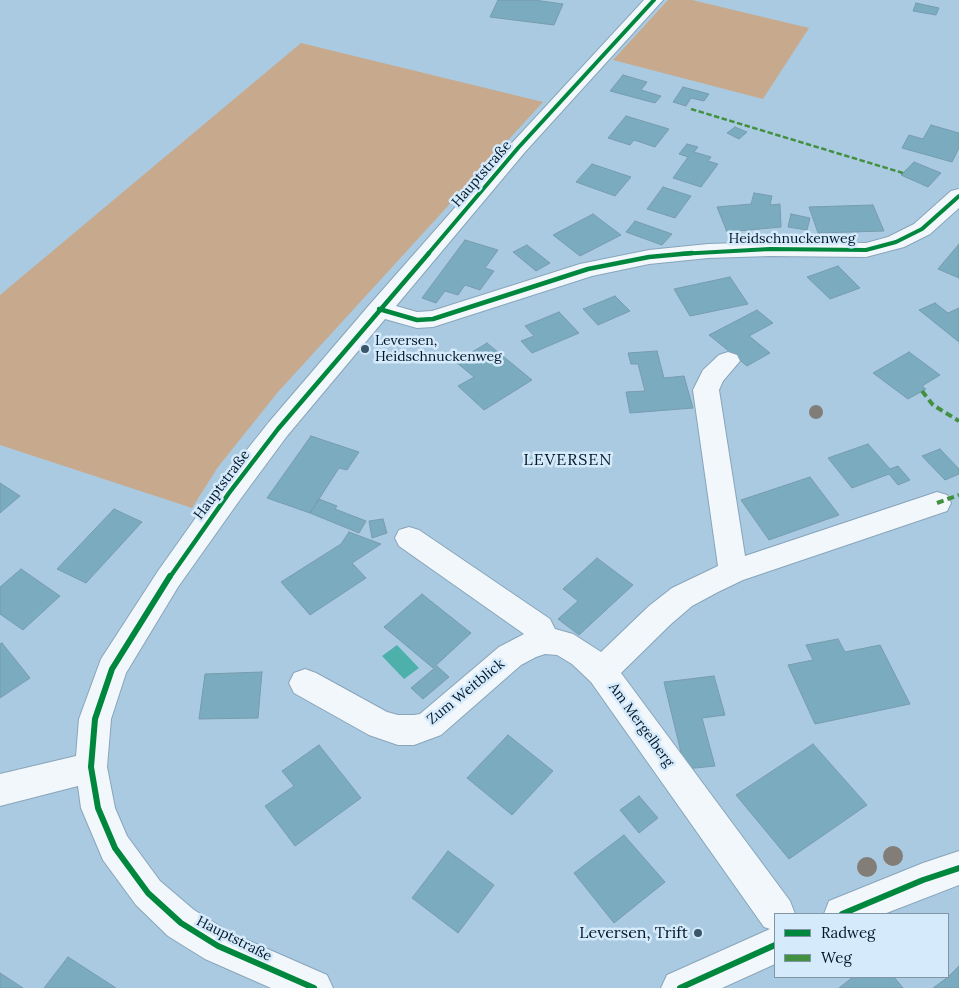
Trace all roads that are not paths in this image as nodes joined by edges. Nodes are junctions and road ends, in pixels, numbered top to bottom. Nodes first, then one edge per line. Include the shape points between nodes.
1 (654, 0) edge
2 (959, 196) edge
3 (379, 309) junction
4 (728, 361) dead end
5 (937, 502) dead end
6 (409, 538) dead end
7 (733, 572) junction
8 (545, 641) junction
9 (602, 672) junction
10 (305, 683) dead end
11 (91, 767) junction
12 (0, 790) edge
13 (959, 868) edge
14 (776, 913) edge
15 (844, 913) edge
16 (774, 946) edge
17 (705, 984) edge
18 (314, 988) edge

1 - 3 street, Hauptstraße via 518,148
2 - 3 street, Heidschnuckenweg via 922,229 896,242 866,250 717,250 650,258 588,269 433,319 418,320
3 - 11 street, Hauptstraße via 229,493 141,620 112,669 95,720
4 - 7 street via 712,376 706,390
5 - 7 street, Am Mergelberg
6 - 8 street via 539,628
7 - 9 street, Am Mergelberg via 682,597
8 - 9 street via 562,643 583,655
8 - 10 street, Zum Weitblick via 510,656 430,725 414,730 380,725
9 - 14 street, Am Mergelberg
11 - 12 street
11 - 18 street, Hauptstraße via 98,808 115,848 148,893 181,923 218,946
13 - 15 street
16 - 17 street

